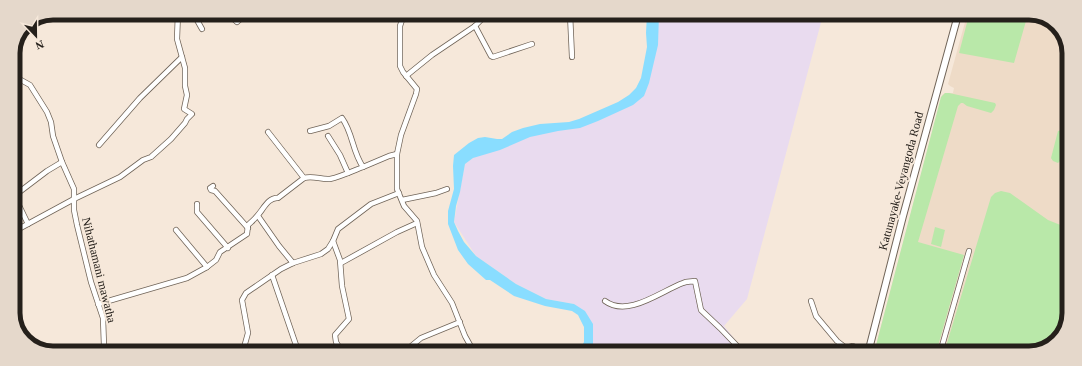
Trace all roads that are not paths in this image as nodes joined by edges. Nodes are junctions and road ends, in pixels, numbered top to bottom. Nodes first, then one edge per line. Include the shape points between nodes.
1 (178, 20) edge
2 (197, 20) edge
3 (402, 20) edge
4 (482, 20) edge
5 (570, 20) edge
6 (957, 20) edge
7 (476, 26) junction
8 (202, 29) dead end
9 (532, 44) dead end
10 (182, 57) junction
11 (572, 57) dead end
12 (406, 76) junction
13 (20, 79) edge
14 (310, 131) dead end
15 (268, 132) dead end
16 (328, 136) dead end
17 (99, 145) dead end
18 (397, 154) junction
19 (62, 162) junction
20 (363, 167) junction
21 (348, 173) junction
22 (304, 178) junction
23 (213, 186) dead end
24 (447, 189) dead end
25 (20, 191) edge
26 (399, 193) junction
27 (74, 199) junction
28 (402, 200) junction
29 (197, 204) dead end
30 (20, 207) edge
31 (258, 216) junction
32 (417, 223) junction
33 (28, 224) junction
34 (20, 228) edge
35 (248, 228) junction
36 (176, 230) dead end
37 (333, 241) junction
38 (228, 248) junction
39 (969, 251) dead end
40 (293, 263) junction
41 (341, 263) junction
42 (207, 267) junction
43 (272, 275) junction
44 (605, 301) dead end
45 (811, 301) dead end
46 (98, 304) junction
47 (460, 322) junction
48 (104, 346) edge
49 (244, 346) edge
50 (297, 346) edge
51 (338, 346) edge
52 (411, 346) edge
53 (471, 346) edge
54 (737, 346) edge
55 (843, 346) edge
56 (868, 346) edge
57 (942, 346) edge

1 - 10 street via 178,39
2 - 8 street
3 - 12 street via 400,66
4 - 7 street
5 - 11 street
6 - 56 main road, Katunayake-Veyangoda Road
7 - 9 street via 493,57
7 - 12 street via 432,54
10 - 17 street via 140,98
10 - 27 street via 187,95 184,109 192,114 171,139 151,157 120,177
12 - 18 street via 417,89
13 - 19 street, Nihathamani mawatha via 30,85 47,112
14 - 20 street via 329,126 342,118
15 - 22 street
16 - 21 street
18 - 20 street
18 - 26 street
19 - 25 street
19 - 27 street, Nihathamani mawatha via 74,189
20 - 21 street
21 - 22 street via 330,179 309,176
22 - 31 street via 278,198 268,202
23 - 35 street via 211,190 215,191
24 - 28 street
26 - 28 street
26 - 37 street via 371,204 338,229
27 - 33 street
27 - 46 street, Nihathamani mawatha via 77,225
28 - 32 street
29 - 38 street via 197,212
30 - 33 street
31 - 35 street
31 - 40 street
32 - 41 street
32 - 47 street via 422,247 434,275 452,303
33 - 34 street
35 - 38 street via 247,234
36 - 42 street
37 - 40 street via 321,254
37 - 41 street
38 - 42 street via 220,252 216,260
39 - 57 street
40 - 43 street
41 - 51 street via 342,286 349,319 335,336
42 - 46 street via 187,278
43 - 49 street via 246,293 242,300 248,333
43 - 50 street
44 - 54 street via 615,306 629,306 684,282 695,281 701,310
45 - 55 street via 816,316
46 - 48 street, Nihathamani mawatha via 103,318
47 - 52 street via 421,338
47 - 53 street

